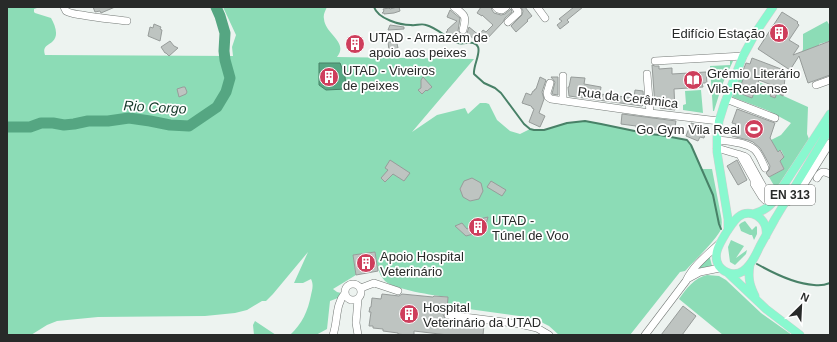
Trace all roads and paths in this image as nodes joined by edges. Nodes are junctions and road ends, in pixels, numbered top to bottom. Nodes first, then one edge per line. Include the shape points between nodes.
1 (64, 7) edge
2 (454, 7) edge
3 (496, 7) edge
4 (506, 7) edge
5 (515, 7) edge
6 (537, 7) edge
7 (773, 7) edge
8 (545, 18) dead end
9 (127, 21) dead end
10 (508, 22) dead end
11 (463, 30) dead end
12 (743, 56) junction
13 (655, 61) dead end
14 (647, 74) dead end
15 (563, 76) dead end
16 (830, 80) edge
17 (550, 83) dead end
18 (816, 85) dead end
19 (726, 100) junction
20 (563, 101) junction
21 (650, 113) junction
22 (830, 114) edge
23 (775, 118) dead end
24 (719, 121) junction
25 (830, 128) edge
26 (830, 143) edge
27 (717, 144) junction
28 (740, 155) junction
29 (765, 168) dead end
30 (830, 174) edge
31 (817, 178) dead end
32 (770, 202) junction
33 (785, 202) junction
34 (753, 214) junction
35 (728, 231) junction
36 (766, 236) junction
37 (720, 244) junction
38 (750, 264) junction
39 (720, 268) junction
40 (728, 273) junction
41 (686, 281) junction
42 (361, 288) junction
43 (398, 291) dead end
44 (345, 292) junction
45 (358, 299) junction
46 (759, 302) junction
47 (448, 314) dead end
48 (333, 335) edge
49 (358, 335) edge
50 (549, 335) edge
51 (644, 335) edge
52 (800, 335) edge

1 - 9 street via 72,14
2 - 11 street via 465,18
3 - 4 street via 502,10
5 - 10 street via 518,13
6 - 8 street
7 - 12 main road
12 - 13 street
12 - 19 main road
14 - 21 street
15 - 20 street
16 - 18 street
17 - 20 street, Rua da Cerâmica via 548,97
19 - 23 street
19 - 24 main road
20 - 21 street, Rua da Cerâmica
21 - 24 street, Rua da Cerâmica
22 - 32 main road
24 - 27 main road
25 - 33 main road, EN 313
26 - 33 street via 798,194 794,199
27 - 28 street
27 - 29 street via 734,141 752,148
27 - 35 main road
28 - 32 street via 749,160
28 - 32 street via 762,197
30 - 31 street via 822,172
32 - 34 main road via 766,208
33 - 36 main road, EN 313
34 - 35 main road, EN 313 via 737,217
34 - 36 main road, EN 313 via 765,224
35 - 37 main road, EN 313
36 - 38 main road, EN 313
37 - 39 main road, EN 313 via 716,256
37 - 41 street via 707,255
38 - 40 main road, EN 313 via 741,272
38 - 46 main road, EN 313 via 749,282
39 - 40 main road, EN 313
39 - 41 street via 700,272
40 - 46 main road, EN 313
41 - 51 street
42 - 43 street via 374,283
42 - 44 street via 357,284 351,284 346,287
42 - 45 street via 362,293
44 - 45 street via 349,299
44 - 48 street via 338,304
45 - 49 street
46 - 52 main road, EN 313
47 - 50 street via 520,324 537,328

